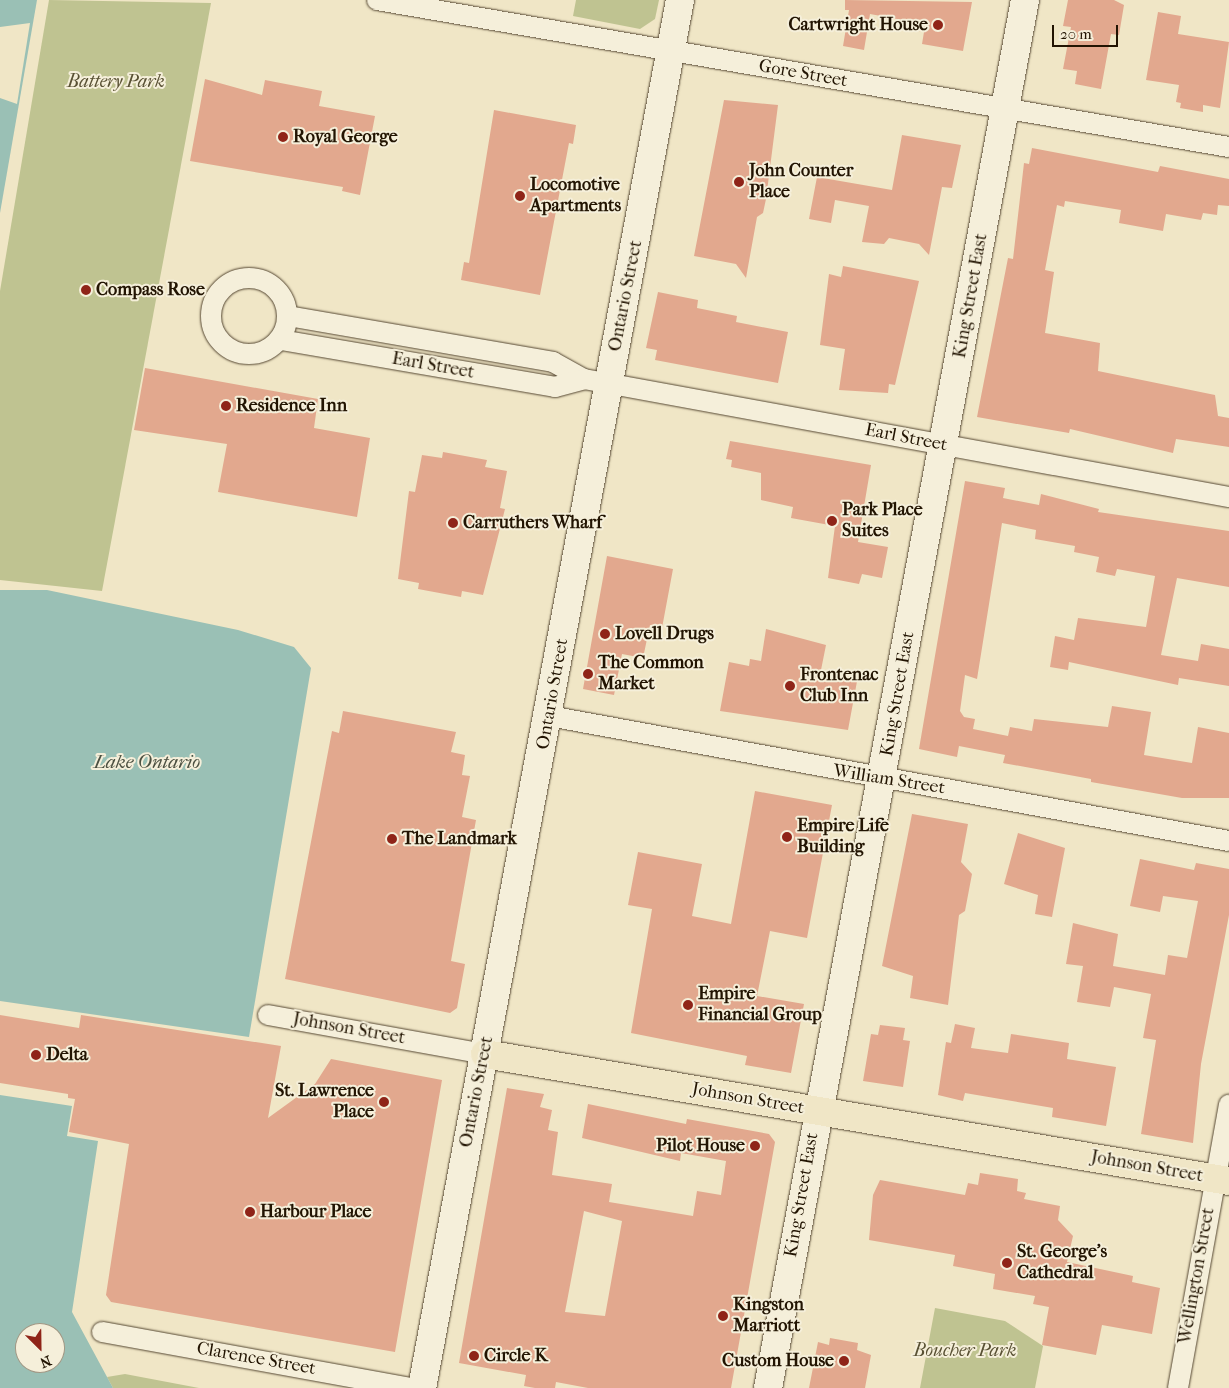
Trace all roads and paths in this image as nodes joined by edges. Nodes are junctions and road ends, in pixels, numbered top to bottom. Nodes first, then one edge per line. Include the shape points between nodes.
1 (377, 0) edge
2 (680, 0) edge
3 (1024, 0) edge
4 (672, 51) junction
5 (1005, 109) junction
6 (1229, 147) edge
7 (288, 316) junction
8 (281, 340) junction
9 (597, 381) junction
10 (944, 444) junction
11 (1229, 497) edge
12 (549, 716) junction
13 (883, 779) junction
14 (1229, 841) edge
15 (268, 1015) dead end
16 (485, 1054) junction
17 (1229, 1105) edge
18 (817, 1112) junction
19 (1222, 1180) edge
20 (102, 1332) dead end
21 (411, 1388) edge
22 (422, 1388) edge
23 (768, 1388) edge
24 (1178, 1388) edge

1 - 4 street, Gore Street
2 - 4 main road, Ontario Street
3 - 5 main road, King Street East
4 - 5 street, Gore Street
4 - 9 main road, Ontario Street
5 - 6 street, Gore Street
5 - 10 main road, King Street East
7 - 8 street
7 - 8 street via 276,290 250,278 224,287 210,311 211,328 219,340 234,349 268,350
7 - 9 street, Earl Street via 553,362
8 - 9 street, Earl Street via 555,387
9 - 10 street, Earl Street
9 - 12 main road, Ontario Street
10 - 11 street, Earl Street
10 - 13 main road, King Street East
12 - 13 street, William Street
12 - 16 main road, Ontario Street
13 - 14 street, William Street
13 - 18 main road, King Street East
15 - 16 street, Johnson Street
16 - 18 main road, Johnson Street
16 - 22 main road, Ontario Street
17 - 19 street, Wellington Street
18 - 19 main road, Johnson Street
18 - 23 main road, King Street East
19 - 24 street, Wellington Street
20 - 21 street, Clarence Street

